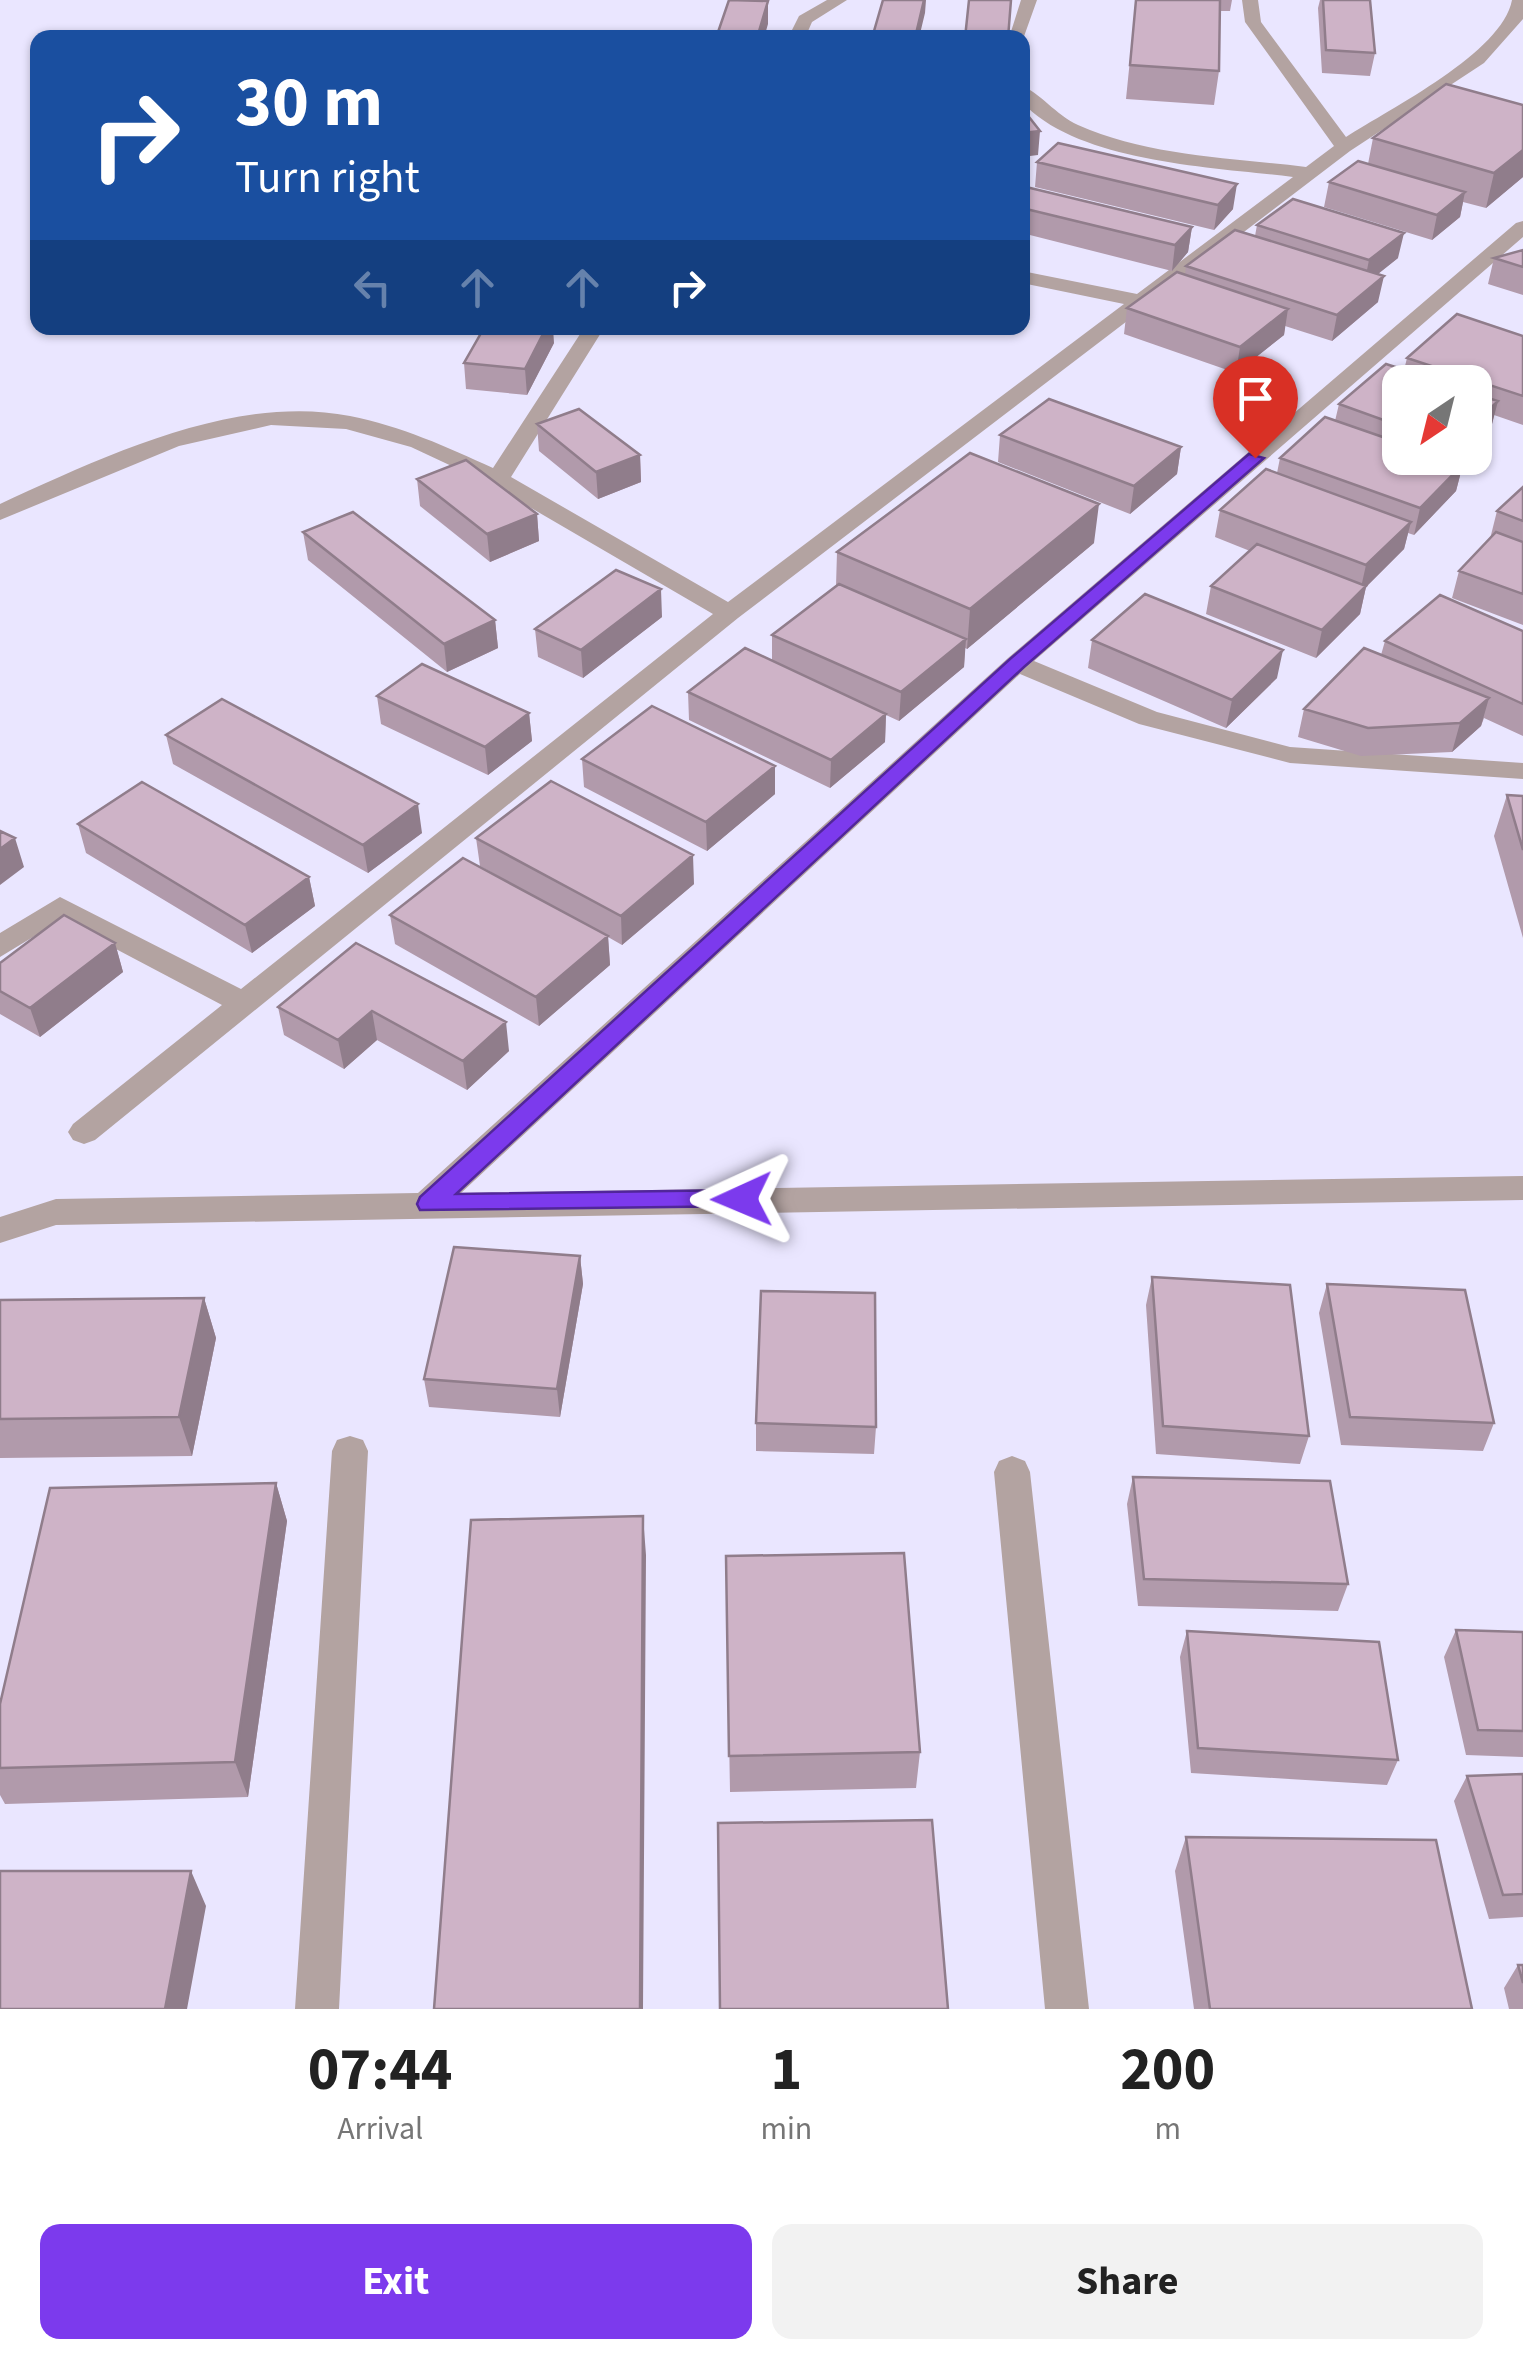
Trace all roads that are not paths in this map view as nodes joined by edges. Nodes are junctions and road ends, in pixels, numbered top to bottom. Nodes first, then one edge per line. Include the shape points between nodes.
1 (839, 0) edge
2 (1029, 0) edge
3 (1250, 0) edge
4 (1520, 0) edge
5 (800, 30) edge
6 (1020, 30) edge
7 (1030, 98) edge
8 (1344, 147) junction
9 (1309, 174) junction
10 (1523, 226) edge
11 (1030, 279) edge
12 (1140, 301) junction
13 (590, 335) edge
14 (498, 479) junction
15 (0, 513) edge
16 (729, 613) junction
17 (1017, 663) junction
18 (1523, 771) edge
19 (0, 947) edge
20 (244, 1003) junction
21 (84, 1132) dead end
22 (1523, 1188) edge
23 (429, 1204) junction
24 (0, 1230) edge
25 (350, 1451) dead end
26 (1012, 1472) dead end
27 (317, 2009) edge
28 (1067, 2009) edge

1 - 5 street via 805,19
2 - 6 street
3 - 8 street via 1254,22
4 - 8 street via 1517,16 1478,59
7 - 9 street via 1061,125 1128,148
8 - 9 street
9 - 12 street
10 - 17 street
11 - 12 street
12 - 16 street
13 - 14 street
14 - 15 street via 419,442 347,422 271,418 172,441
14 - 16 street
16 - 20 street
17 - 18 street via 1148,718 1290,754
17 - 23 street
19 - 20 street via 60,907
20 - 21 street
22 - 23 street
23 - 24 street via 56,1212
25 - 27 street
26 - 28 street

